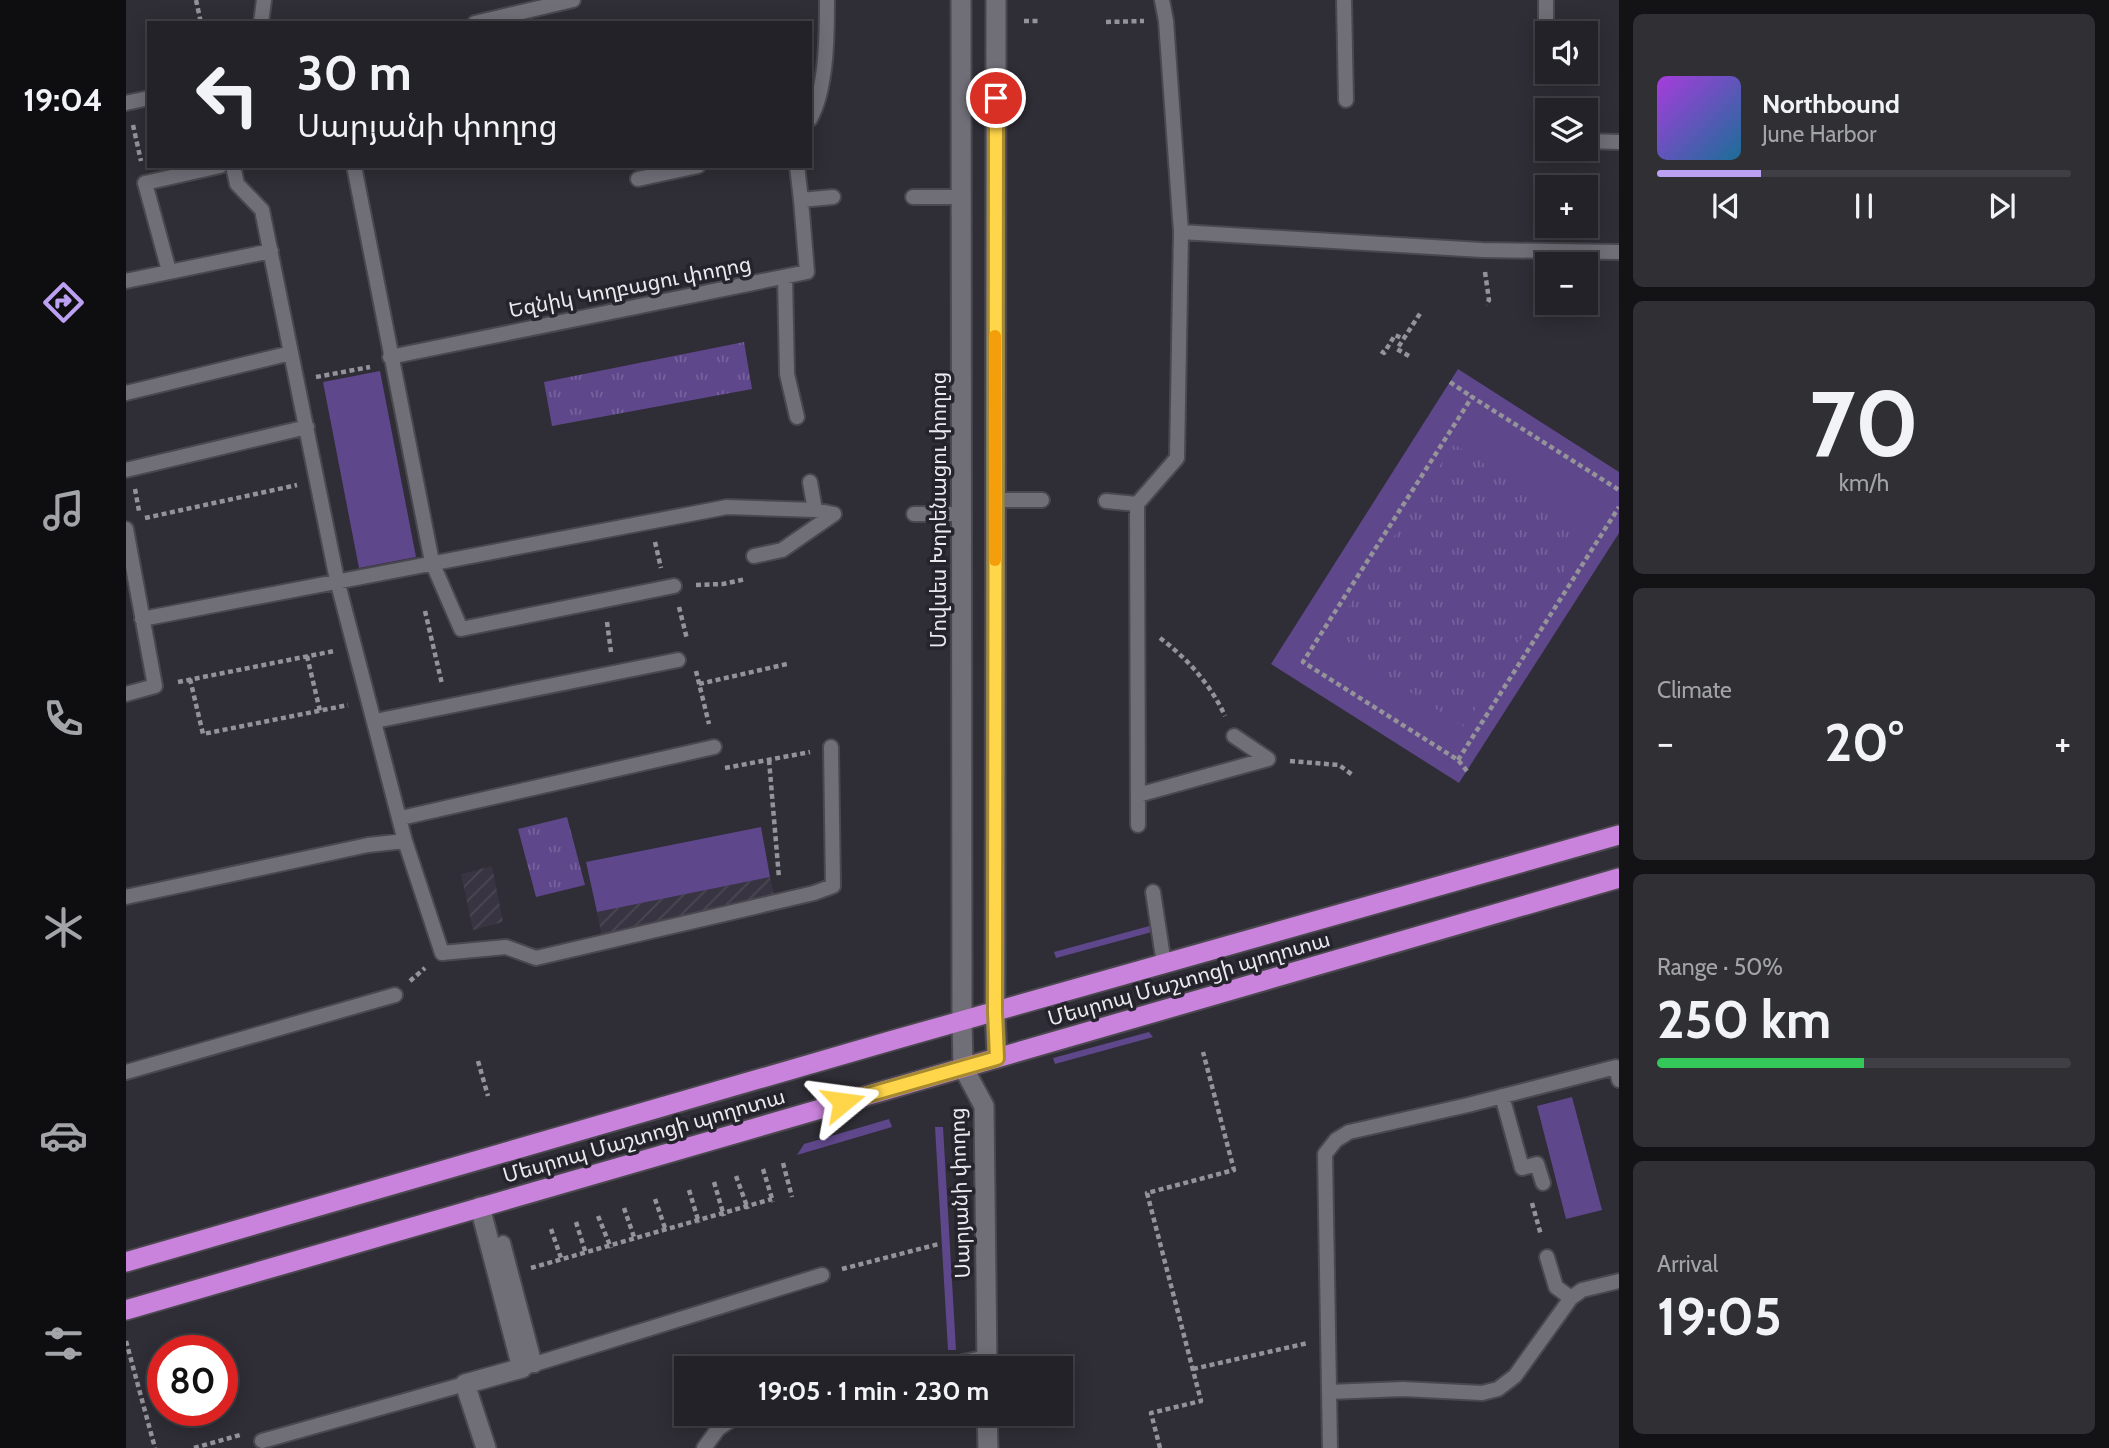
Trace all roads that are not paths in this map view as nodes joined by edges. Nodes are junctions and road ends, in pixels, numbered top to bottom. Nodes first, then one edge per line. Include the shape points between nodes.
1 (264, 0) edge
2 (573, 0) edge
3 (827, 0) edge
4 (961, 0) edge
5 (996, 0) edge
6 (1162, 0) edge
7 (1344, 0) edge
8 (1546, 0) edge
9 (261, 21) edge
10 (484, 21) edge
11 (1546, 21) edge
12 (147, 98) edge
13 (1346, 100) dead end
14 (127, 103) edge
15 (812, 113) edge
16 (1598, 141) edge
17 (1619, 142) edge
18 (211, 168) edge
19 (233, 168) edge
20 (354, 168) edge
21 (689, 168) edge
22 (797, 168) edge
23 (638, 179) dead end
24 (833, 197) dead end
25 (914, 197) dead end
26 (961, 197) junction
27 (801, 200) junction
28 (1181, 232) junction
29 (271, 251) junction
30 (1619, 252) edge
31 (169, 271) junction
32 (785, 277) junction
33 (126, 281) edge
34 (291, 353) junction
35 (391, 360) junction
36 (126, 393) edge
37 (797, 417) dead end
38 (307, 427) junction
39 (129, 469) edge
40 (810, 482) dead end
41 (1042, 500) dead end
42 (1106, 501) dead end
43 (1137, 504) junction
44 (995, 507) junction
45 (815, 510) junction
46 (914, 514) dead end
47 (962, 514) junction
48 (126, 529) edge
49 (754, 556) dead end
50 (432, 562) junction
51 (337, 580) junction
52 (674, 586) road end
53 (142, 619) junction
54 (678, 660) dead end
55 (126, 694) edge
56 (375, 721) junction
57 (1234, 736) road end
58 (714, 747) road end
59 (831, 747) road end
60 (1138, 794) junction
61 (401, 818) junction
62 (1138, 825) dead end
63 (1619, 835) edge
64 (405, 841) junction
65 (1619, 878) edge
66 (1153, 892) dead end
67 (126, 897) edge
68 (1164, 964) junction
69 (394, 995) road end
70 (995, 1012) junction
71 (962, 1021) junction
72 (997, 1058) junction
73 (964, 1067) junction
74 (126, 1072) edge
75 (1619, 1080) edge
76 (1502, 1096) junction
77 (1543, 1183) dead end
78 (480, 1207) junction
79 (503, 1243) dead end
80 (1547, 1257) road end
81 (126, 1262) edge
82 (822, 1275) road end
83 (1619, 1281) edge
84 (1571, 1298) junction
85 (126, 1310) edge
86 (987, 1356) edge
87 (528, 1366) junction
88 (465, 1384) junction
89 (1329, 1392) junction
90 (722, 1426) edge
91 (987, 1426) edge
92 (1330, 1429) junction
93 (262, 1441) road end
94 (486, 1448) edge
95 (705, 1448) edge
96 (988, 1448) edge
97 (1330, 1448) edge
98 (1339, 1448) edge

1 - 9 lane
2 - 10 lane
3 - 15 lane via 828,48
4 - 26 main road, Մովսես Խորենացու փողոց
5 - 44 main road
6 - 28 lane
7 - 13 lane
8 - 11 lane
12 - 14 lane
16 - 17 lane
18 - 31 lane via 145,183
19 - 29 lane via 237,184 262,210
20 - 35 lane
21 - 23 lane
22 - 27 lane
24 - 27 lane
25 - 26 lane
26 - 47 main road, Մովսես Խորենացու փողոց
27 - 32 lane, Եզնիկ Կողբացու փողոց via 807,272
28 - 30 lane via 1482,250
28 - 43 lane via 1177,458
29 - 31 lane
29 - 34 lane
31 - 33 lane
32 - 35 lane, Եզնիկ Կողբացու փողոց
32 - 37 lane via 787,374
34 - 36 lane
34 - 38 lane
35 - 50 lane
38 - 39 lane
38 - 51 lane
40 - 45 lane
41 - 44 lane
42 - 43 lane
43 - 60 lane
44 - 47 main road
44 - 70 main road
45 - 49 lane via 834,514 782,550
45 - 50 lane via 727,507
46 - 47 lane
47 - 71 main road, Մովսես Խորենացու փողոց
48 - 53 lane
50 - 51 lane
50 - 52 lane via 461,629
51 - 53 lane
51 - 56 lane
53 - 55 lane via 155,686
54 - 56 lane
56 - 61 lane
57 - 60 lane via 1268,759
58 - 61 lane
59 - 64 lane via 833,886 536,958 506,947 442,953
60 - 62 lane
61 - 64 lane
63 - 68 highway, Մեսրոպ Մաշտոցի պողոտա
64 - 67 lane
65 - 72 highway, Մեսրոպ Մաշտոցի պողոտա
66 - 68 lane
68 - 70 highway, Մեսրոպ Մաշտոցի պողոտա
69 - 74 lane
70 - 71 highway, Մեսրոպ Մաշտոցի պողոտա
70 - 72 main road
71 - 73 main road, Սարյանի փողոց
71 - 81 highway, Մեսրոպ Մաշտոցի պողոտա
72 - 73 highway, Մեսրոպ Մաշտոցի պողոտա
73 - 78 highway, Մեսրոպ Մաշտոցի պողոտա
73 - 86 main road, Սարյանի փողոց via 984,1106
75 - 76 lane via 1616,1067
76 - 77 lane via 1522,1168 1538,1164
76 - 89 lane via 1349,1132 1325,1154
78 - 85 highway, Մեսրոպ Մաշտոցի պողոտա
78 - 87 main road
79 - 87 lane
80 - 84 lane via 1556,1287
82 - 87 lane
83 - 84 lane via 1582,1290
84 - 89 lane via 1515,1376 1498,1389 1482,1393
87 - 88 main road
88 - 93 lane
88 - 94 main road
89 - 92 lane
90 - 95 lane
91 - 96 main road
92 - 97 lane
92 - 98 lane

